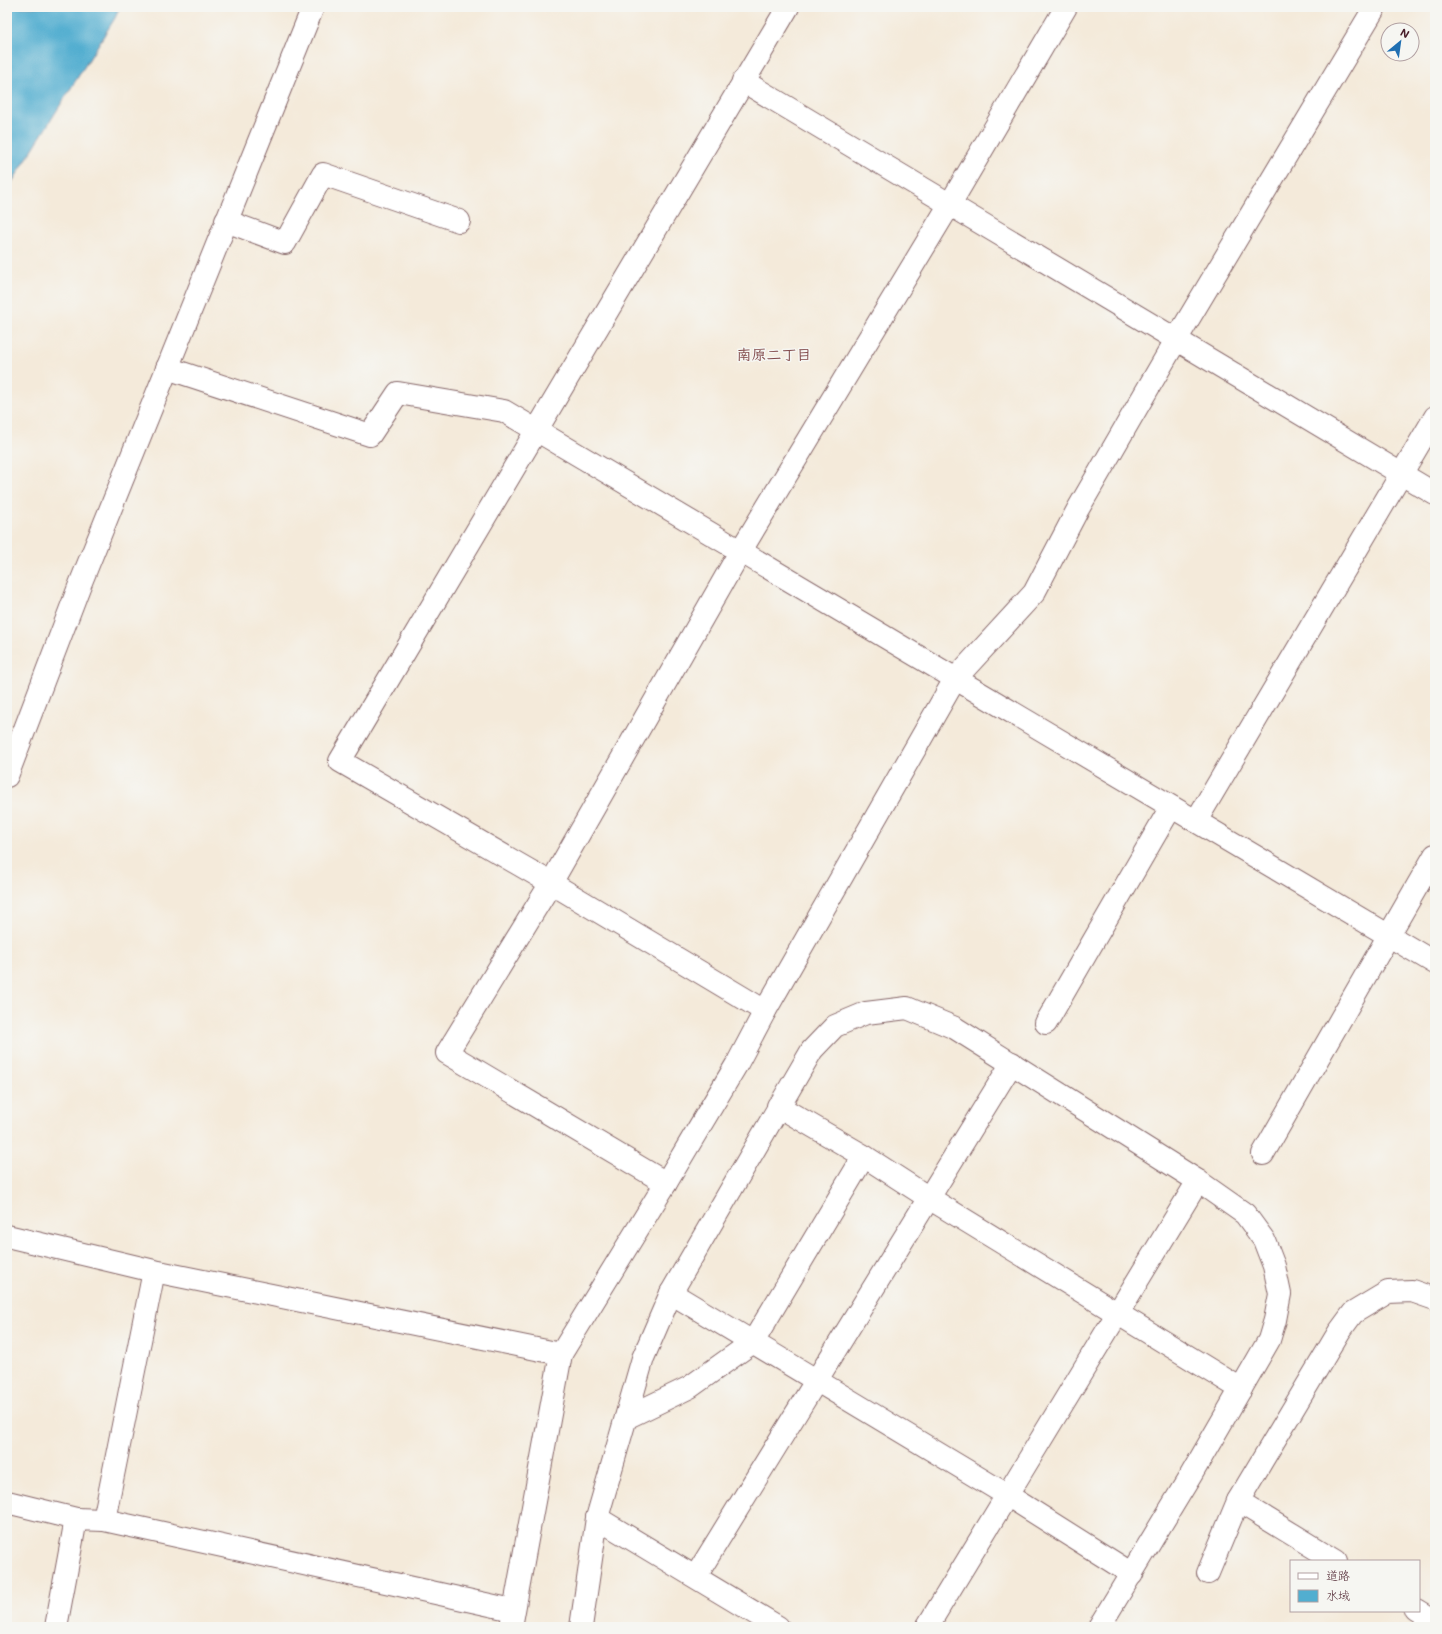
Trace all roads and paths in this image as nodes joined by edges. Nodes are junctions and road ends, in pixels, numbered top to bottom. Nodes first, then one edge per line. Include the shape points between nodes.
1 (313, 7) edge
2 (788, 7) edge
3 (1066, 7) edge
4 (1375, 7) edge
5 (743, 81) junction
6 (950, 204) junction
7 (226, 221) junction
8 (459, 221) dead end
9 (1176, 340) junction
10 (167, 368) junction
11 (1435, 417) edge
12 (537, 430) junction
13 (1402, 474) junction
14 (1435, 494) edge
15 (740, 552) junction
16 (955, 679) junction
17 (7, 776) edge
18 (1171, 807) junction
19 (1196, 821) junction
20 (1435, 855) edge
21 (551, 883) junction
22 (1388, 935) junction
23 (1435, 963) edge
24 (765, 1010) junction
25 (1046, 1023) dead end
26 (1012, 1063) junction
27 (778, 1106) junction
28 (1263, 1154) dead end
29 (864, 1156) junction
30 (1198, 1181) junction
31 (666, 1183) junction
32 (929, 1198) junction
33 (7, 1236) edge
34 (154, 1271) junction
35 (671, 1293) junction
36 (1435, 1299) edge
37 (1118, 1313) junction
38 (753, 1342) junction
39 (561, 1354) junction
40 (817, 1381) junction
41 (1241, 1389) junction
42 (626, 1418) junction
43 (1007, 1495) junction
44 (1238, 1501) junction
45 (7, 1502) edge
46 (76, 1518) junction
47 (597, 1518) junction
48 (104, 1520) junction
49 (1334, 1560) edge
50 (1208, 1573) dead end
51 (1132, 1574) junction
52 (696, 1576) junction
53 (1419, 1612) edge
54 (512, 1619) edge
55 (1435, 1622) edge
56 (56, 1627) edge
57 (581, 1627) edge
58 (778, 1627) edge
59 (927, 1627) edge
60 (1099, 1627) edge

1 - 7 street
2 - 5 street
3 - 6 street
4 - 9 street
5 - 6 street
5 - 12 street
6 - 9 street
6 - 15 street
7 - 8 street via 285,243 323,174
7 - 10 street
9 - 13 street
9 - 16 street via 1078,509 1034,593
10 - 12 street via 370,435 398,393 504,411
10 - 17 street
11 - 13 street
12 - 15 street
12 - 21 street via 340,761
13 - 14 street
13 - 19 street
15 - 16 street
15 - 21 street
16 - 18 street
16 - 24 street
18 - 19 street
18 - 25 street
19 - 22 street
20 - 22 street
21 - 24 street
21 - 31 street via 447,1053
22 - 23 street
22 - 28 street
24 - 31 street via 738,1062
26 - 27 street via 955,1028 906,1008 866,1013 835,1026 812,1050
26 - 30 street
26 - 32 street
27 - 29 street
27 - 35 street
29 - 32 street
29 - 38 street
30 - 37 street
30 - 41 street via 1245,1214 1264,1240 1274,1266 1280,1294 1276,1320 1269,1340
31 - 39 street
32 - 37 street
32 - 40 street
33 - 34 street
34 - 39 street
34 - 48 street
35 - 38 street
35 - 42 street via 644,1358
36 - 44 street via 1412,1291 1388,1292 1352,1313
37 - 41 street
37 - 43 street
38 - 40 street
38 - 42 street via 690,1387
39 - 54 street
40 - 43 street
40 - 52 street
41 - 51 street
42 - 47 street
43 - 51 street
43 - 59 street
44 - 49 street
44 - 50 street
45 - 46 street
46 - 48 street
46 - 56 street
47 - 52 street
47 - 57 street
48 - 54 street
51 - 60 street
52 - 58 street
53 - 55 street

